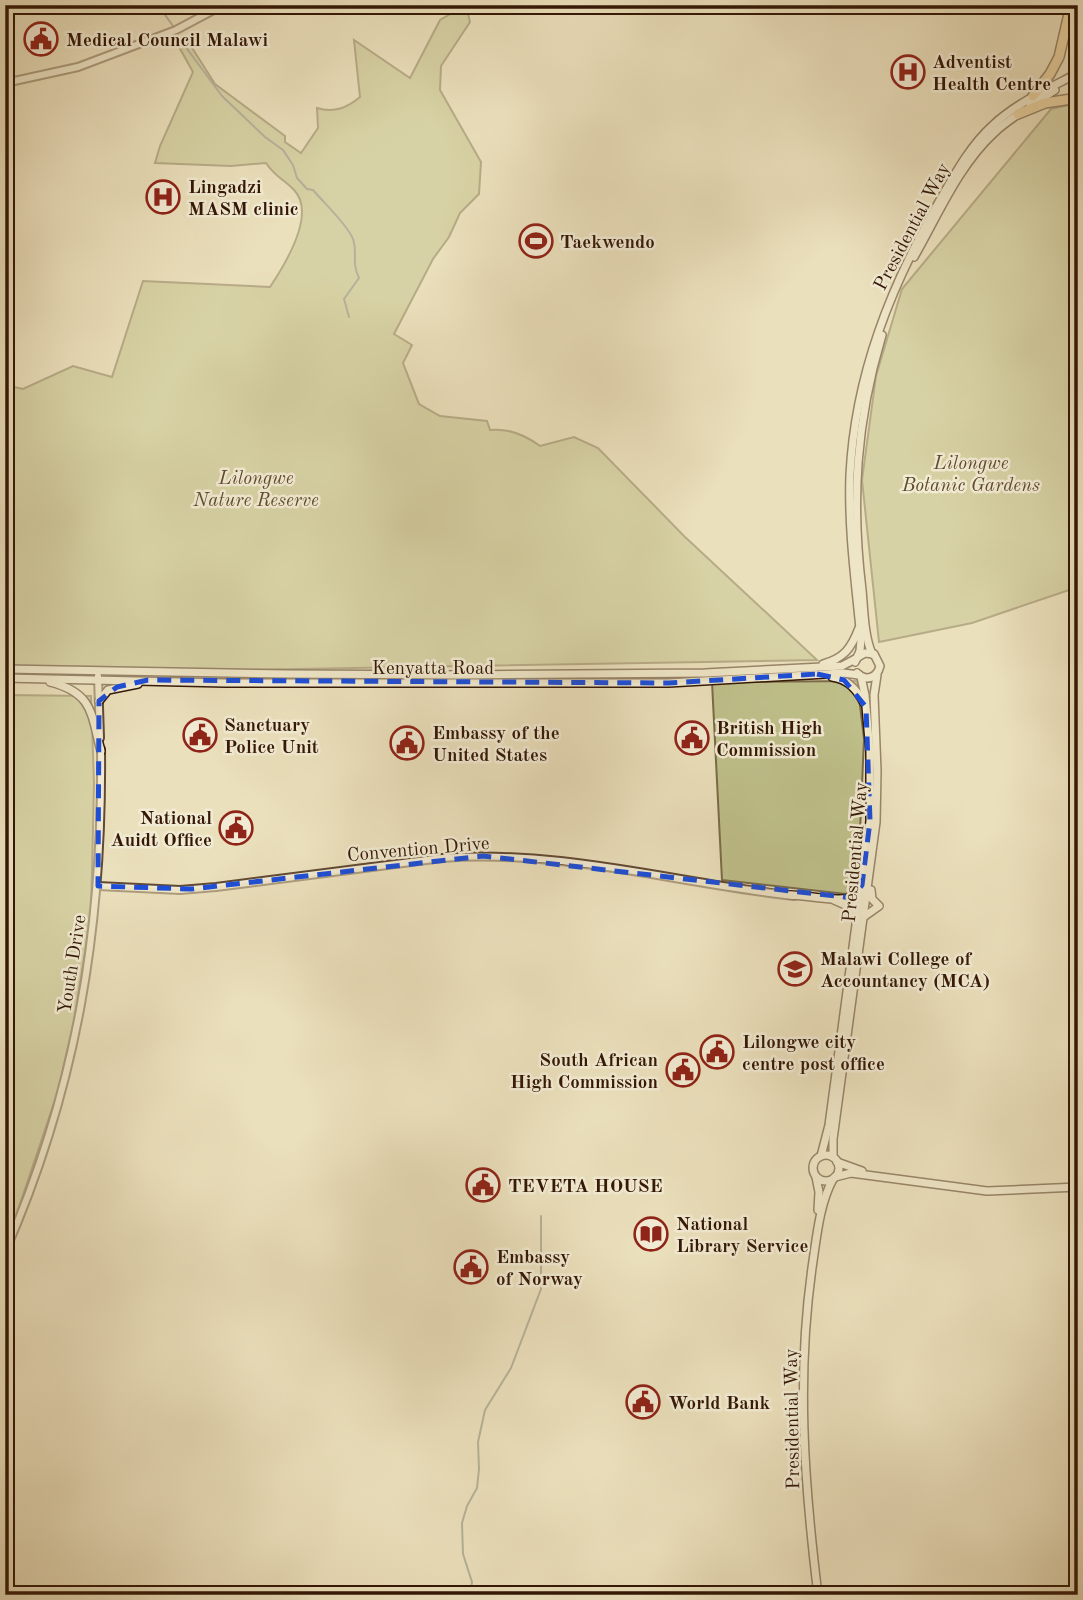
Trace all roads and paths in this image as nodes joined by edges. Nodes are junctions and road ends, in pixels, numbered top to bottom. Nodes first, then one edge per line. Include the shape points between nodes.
1 (223, 5) edge
2 (1071, 5) edge
3 (1078, 73) edge
4 (1078, 79) edge
5 (5, 83) edge
6 (1033, 96) junction
7 (1078, 98) edge
8 (1018, 114) junction
9 (860, 625) junction
10 (872, 654) junction
11 (858, 658) junction
12 (808, 667) junction
13 (5, 668) edge
14 (98, 670) junction
15 (817, 674) junction
16 (877, 674) junction
17 (860, 676) junction
18 (5, 678) edge
19 (29, 679) junction
20 (99, 681) junction
21 (148, 681) junction
22 (99, 701) junction
23 (866, 707) junction
24 (101, 751) junction
25 (874, 839) junction
26 (862, 885) junction
27 (98, 886) junction
28 (790, 895) junction
29 (834, 900) junction
30 (863, 904) junction
31 (864, 917) junction
32 (851, 969) junction
33 (821, 1156) junction
34 (835, 1160) junction
35 (816, 1176) junction
36 (879, 1176) junction
37 (834, 1177) junction
38 (1078, 1187) edge
39 (816, 1243) junction
40 (5, 1252) edge
41 (818, 1595) edge

1 - 5 street via 176,30 78,67
2 - 6 highway via 1059,57
3 - 6 main road, Presidential Way
4 - 8 main road, Presidential Way
6 - 9 main road, Presidential Way via 992,125 974,146 910,255 884,314 864,382 851,465 851,540
7 - 8 highway via 1045,103
8 - 10 main road, Presidential Way via 978,151 914,257 892,306 869,381 857,455 855,507
9 - 11 main road, Presidential Way
9 - 12 main road via 847,653
10 - 11 main road
10 - 16 main road, Presidential Way via 880,663
11 - 12 main road, Kenyatta Road via 842,666
11 - 17 main road, Presidential Way via 855,668
12 - 14 main road, Kenyatta Road via 705,673 461,675
13 - 14 main road, Kenyatta Road
14 - 20 street, Youth Drive
15 - 17 main road, Kenyatta Road
15 - 21 main road, Kenyatta Road via 669,683
15 - 23 main road via 845,680
16 - 17 main road
16 - 25 main road, Presidential Way
17 - 23 main road, Presidential Way
18 - 19 main road, Kenyatta Road
19 - 20 main road, Kenyatta Road
19 - 24 main road via 53,682 76,692 93,717
20 - 21 main road, Kenyatta Road
20 - 22 street, Youth Drive
21 - 22 main road via 108,690
22 - 24 street, Youth Drive
23 - 26 main road, Presidential Way via 871,782
24 - 27 street, Youth Drive
25 - 30 main road, Presidential Way
25 - 31 main road via 871,894 879,906
26 - 28 main road via 858,894 848,899
26 - 30 main road, Presidential Way
27 - 28 street, Convention Drive via 203,888 431,859 496,857 557,861
27 - 40 street, Youth Drive via 68,1074
28 - 29 street, Convention Drive
29 - 30 street, Convention Drive
29 - 32 main road via 855,913
30 - 31 main road, Presidential Way
30 - 32 main road, Presidential Way
31 - 34 main road, Presidential Way via 833,1139
32 - 33 main road, Presidential Way via 830,1125
33 - 34 main road
33 - 35 main road via 813,1164
34 - 36 main road
34 - 37 main road
35 - 37 main road via 824,1181
35 - 39 main road, Presidential Way
36 - 37 main road via 844,1173
36 - 38 main road via 994,1191
37 - 39 main road, Presidential Way via 825,1195
39 - 41 main road, Presidential Way via 805,1323 802,1425

